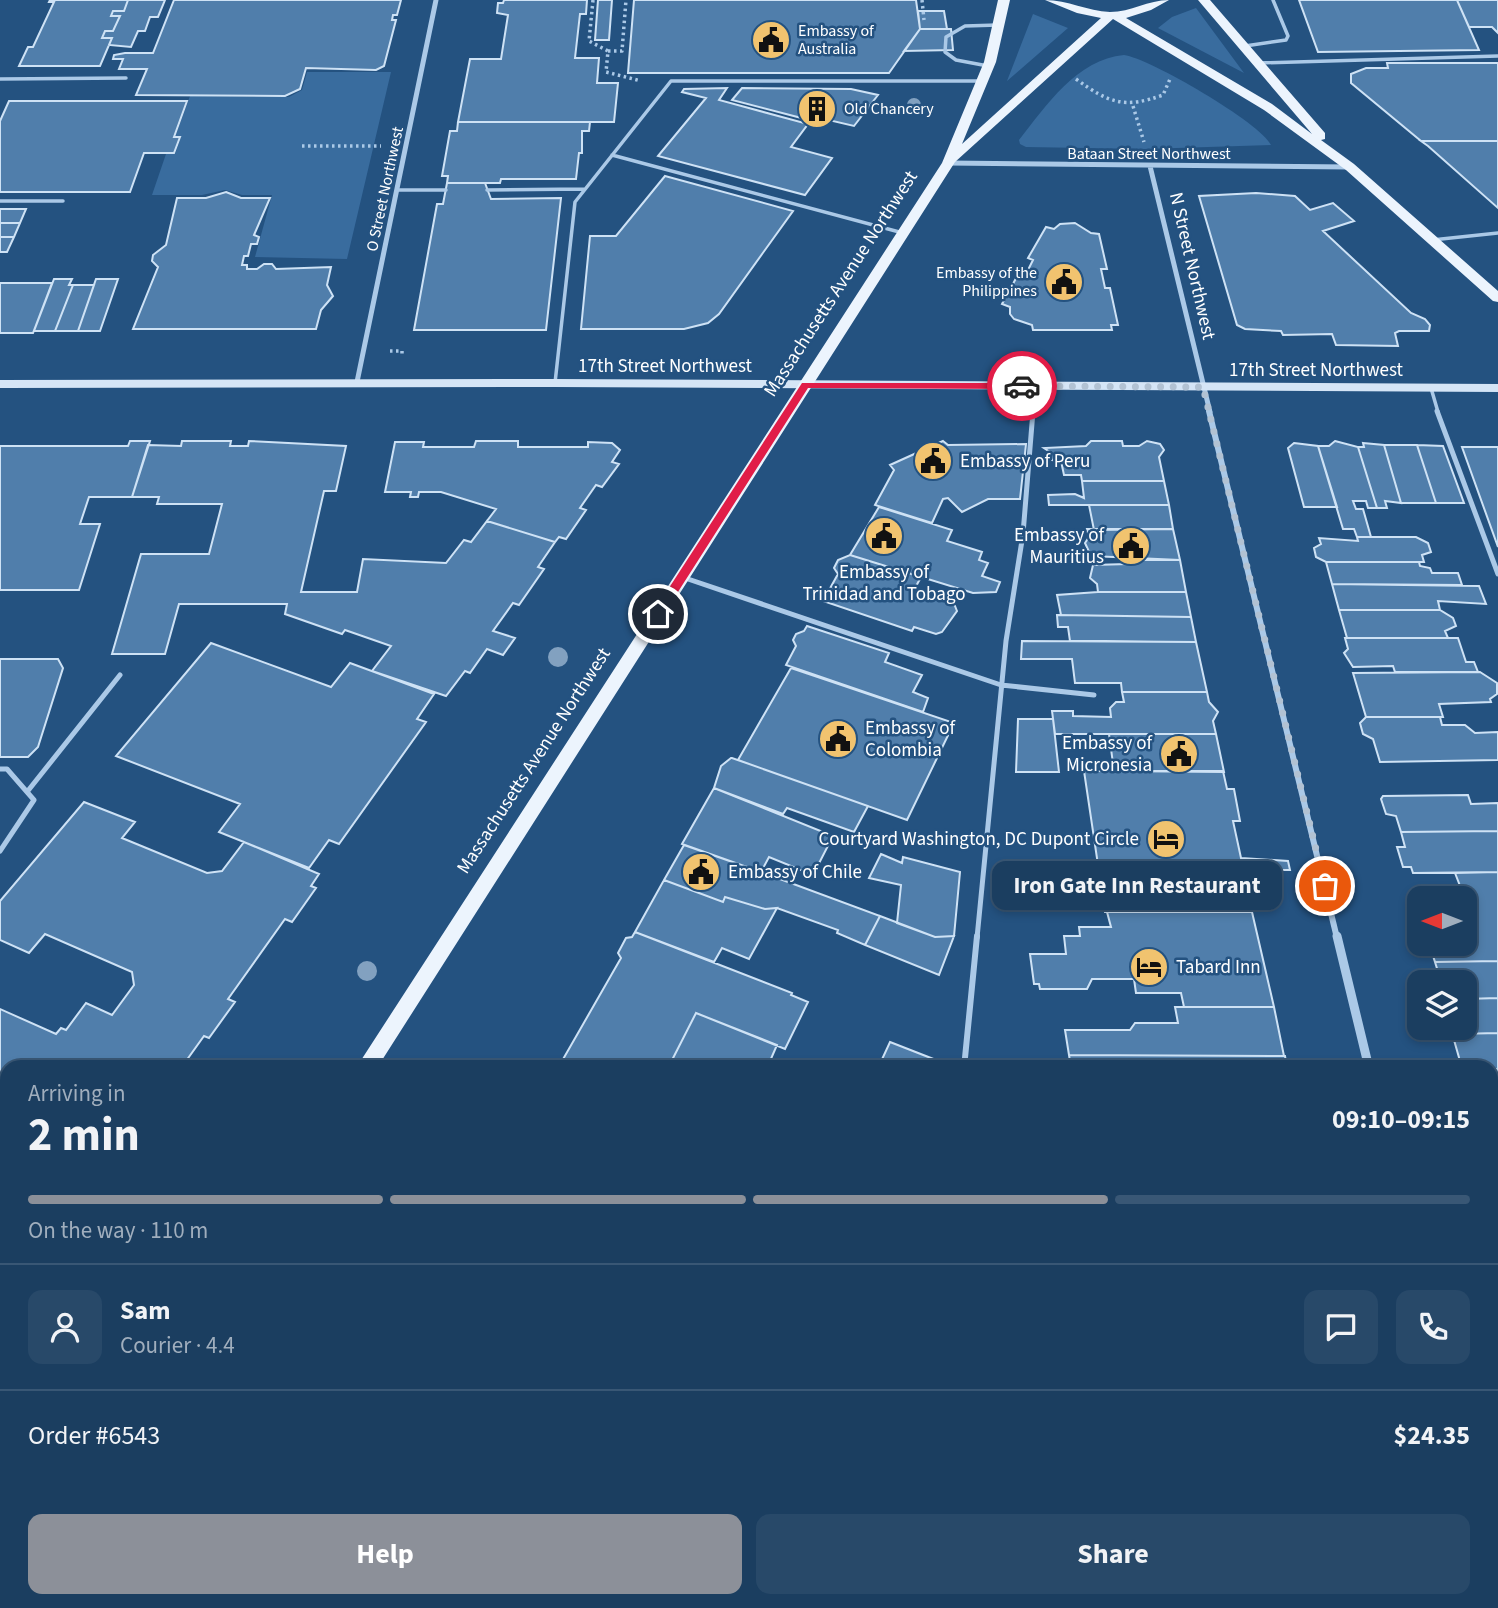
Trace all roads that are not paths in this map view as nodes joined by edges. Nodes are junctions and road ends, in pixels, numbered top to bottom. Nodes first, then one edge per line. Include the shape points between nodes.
1 (436, 0) edge
2 (1004, 0) edge
3 (1051, 0) edge
4 (1163, 0) edge
5 (1204, 0) edge
6 (1273, 0) edge
7 (1113, 18) junction
8 (998, 25) junction
9 (1242, 47) junction
10 (1498, 56) edge
11 (1256, 63) junction
12 (989, 66) junction
13 (125, 78) dead end
14 (0, 79) edge
15 (983, 80) junction
16 (612, 155) junction
17 (948, 163) junction
18 (1150, 166) junction
19 (1350, 167) junction
20 (585, 189) junction
21 (397, 190) junction
22 (446, 190) dead end
23 (488, 190) dead end
24 (0, 201) edge
25 (63, 201) dead end
26 (903, 233) junction
27 (1498, 233) edge
28 (1432, 240) junction
29 (1498, 298) edge
30 (357, 382) junction
31 (555, 383) junction
32 (0, 384) edge
33 (805, 385) junction
34 (1035, 386) junction
35 (1203, 387) junction
36 (1431, 388) junction
37 (1498, 388) edge
38 (1498, 574) edge
39 (682, 577) junction
40 (120, 675) dead end
41 (1002, 685) junction
42 (1094, 695) dead end
43 (0, 769) edge
44 (27, 792) junction
45 (0, 851) edge
46 (371, 1060) edge
47 (965, 1060) edge
48 (1367, 1060) edge

1 - 21 street, O Street Northwest
2 - 8 main road, Massachusetts Avenue Northwest
3 - 7 main road
4 - 7 main road via 1144,11
5 - 9 main road
6 - 9 lane via 1286,40
7 - 17 main road, Massachusetts Avenue Northwest
7 - 19 main road via 1268,107
8 - 12 main road, Massachusetts Avenue Northwest
8 - 12 lane via 965,26 946,37 945,52 956,60
9 - 11 main road
10 - 11 lane
11 - 19 main road
12 - 15 main road, Massachusetts Avenue Northwest
13 - 14 lane
15 - 16 lane via 671,80
15 - 17 main road, Massachusetts Avenue Northwest
16 - 20 lane
16 - 26 lane
17 - 18 street, Bataan Street Northwest
17 - 26 main road, Massachusetts Avenue Northwest
18 - 19 street, Bataan Street Northwest
18 - 35 street, N Street Northwest
19 - 28 main road
20 - 23 lane
20 - 31 lane via 575,202
21 - 22 lane
21 - 30 street, O Street Northwest
24 - 25 lane
26 - 33 main road, Massachusetts Avenue Northwest
27 - 28 lane
28 - 29 main road
30 - 31 main road, 17th Street Northwest
30 - 32 main road, 17th Street Northwest
31 - 33 main road, 17th Street Northwest
33 - 34 main road, 17th Street Northwest
33 - 39 main road, Massachusetts Avenue Northwest
34 - 35 main road, 17th Street Northwest
34 - 41 lane via 1023,534
35 - 36 main road, 17th Street Northwest
35 - 48 street, N Street Northwest
36 - 37 main road, 17th Street Northwest
36 - 38 lane
39 - 41 lane
39 - 46 main road, Massachusetts Avenue Northwest
40 - 44 lane
41 - 42 lane
41 - 47 lane
43 - 44 lane via 7,769
44 - 45 lane via 34,800

